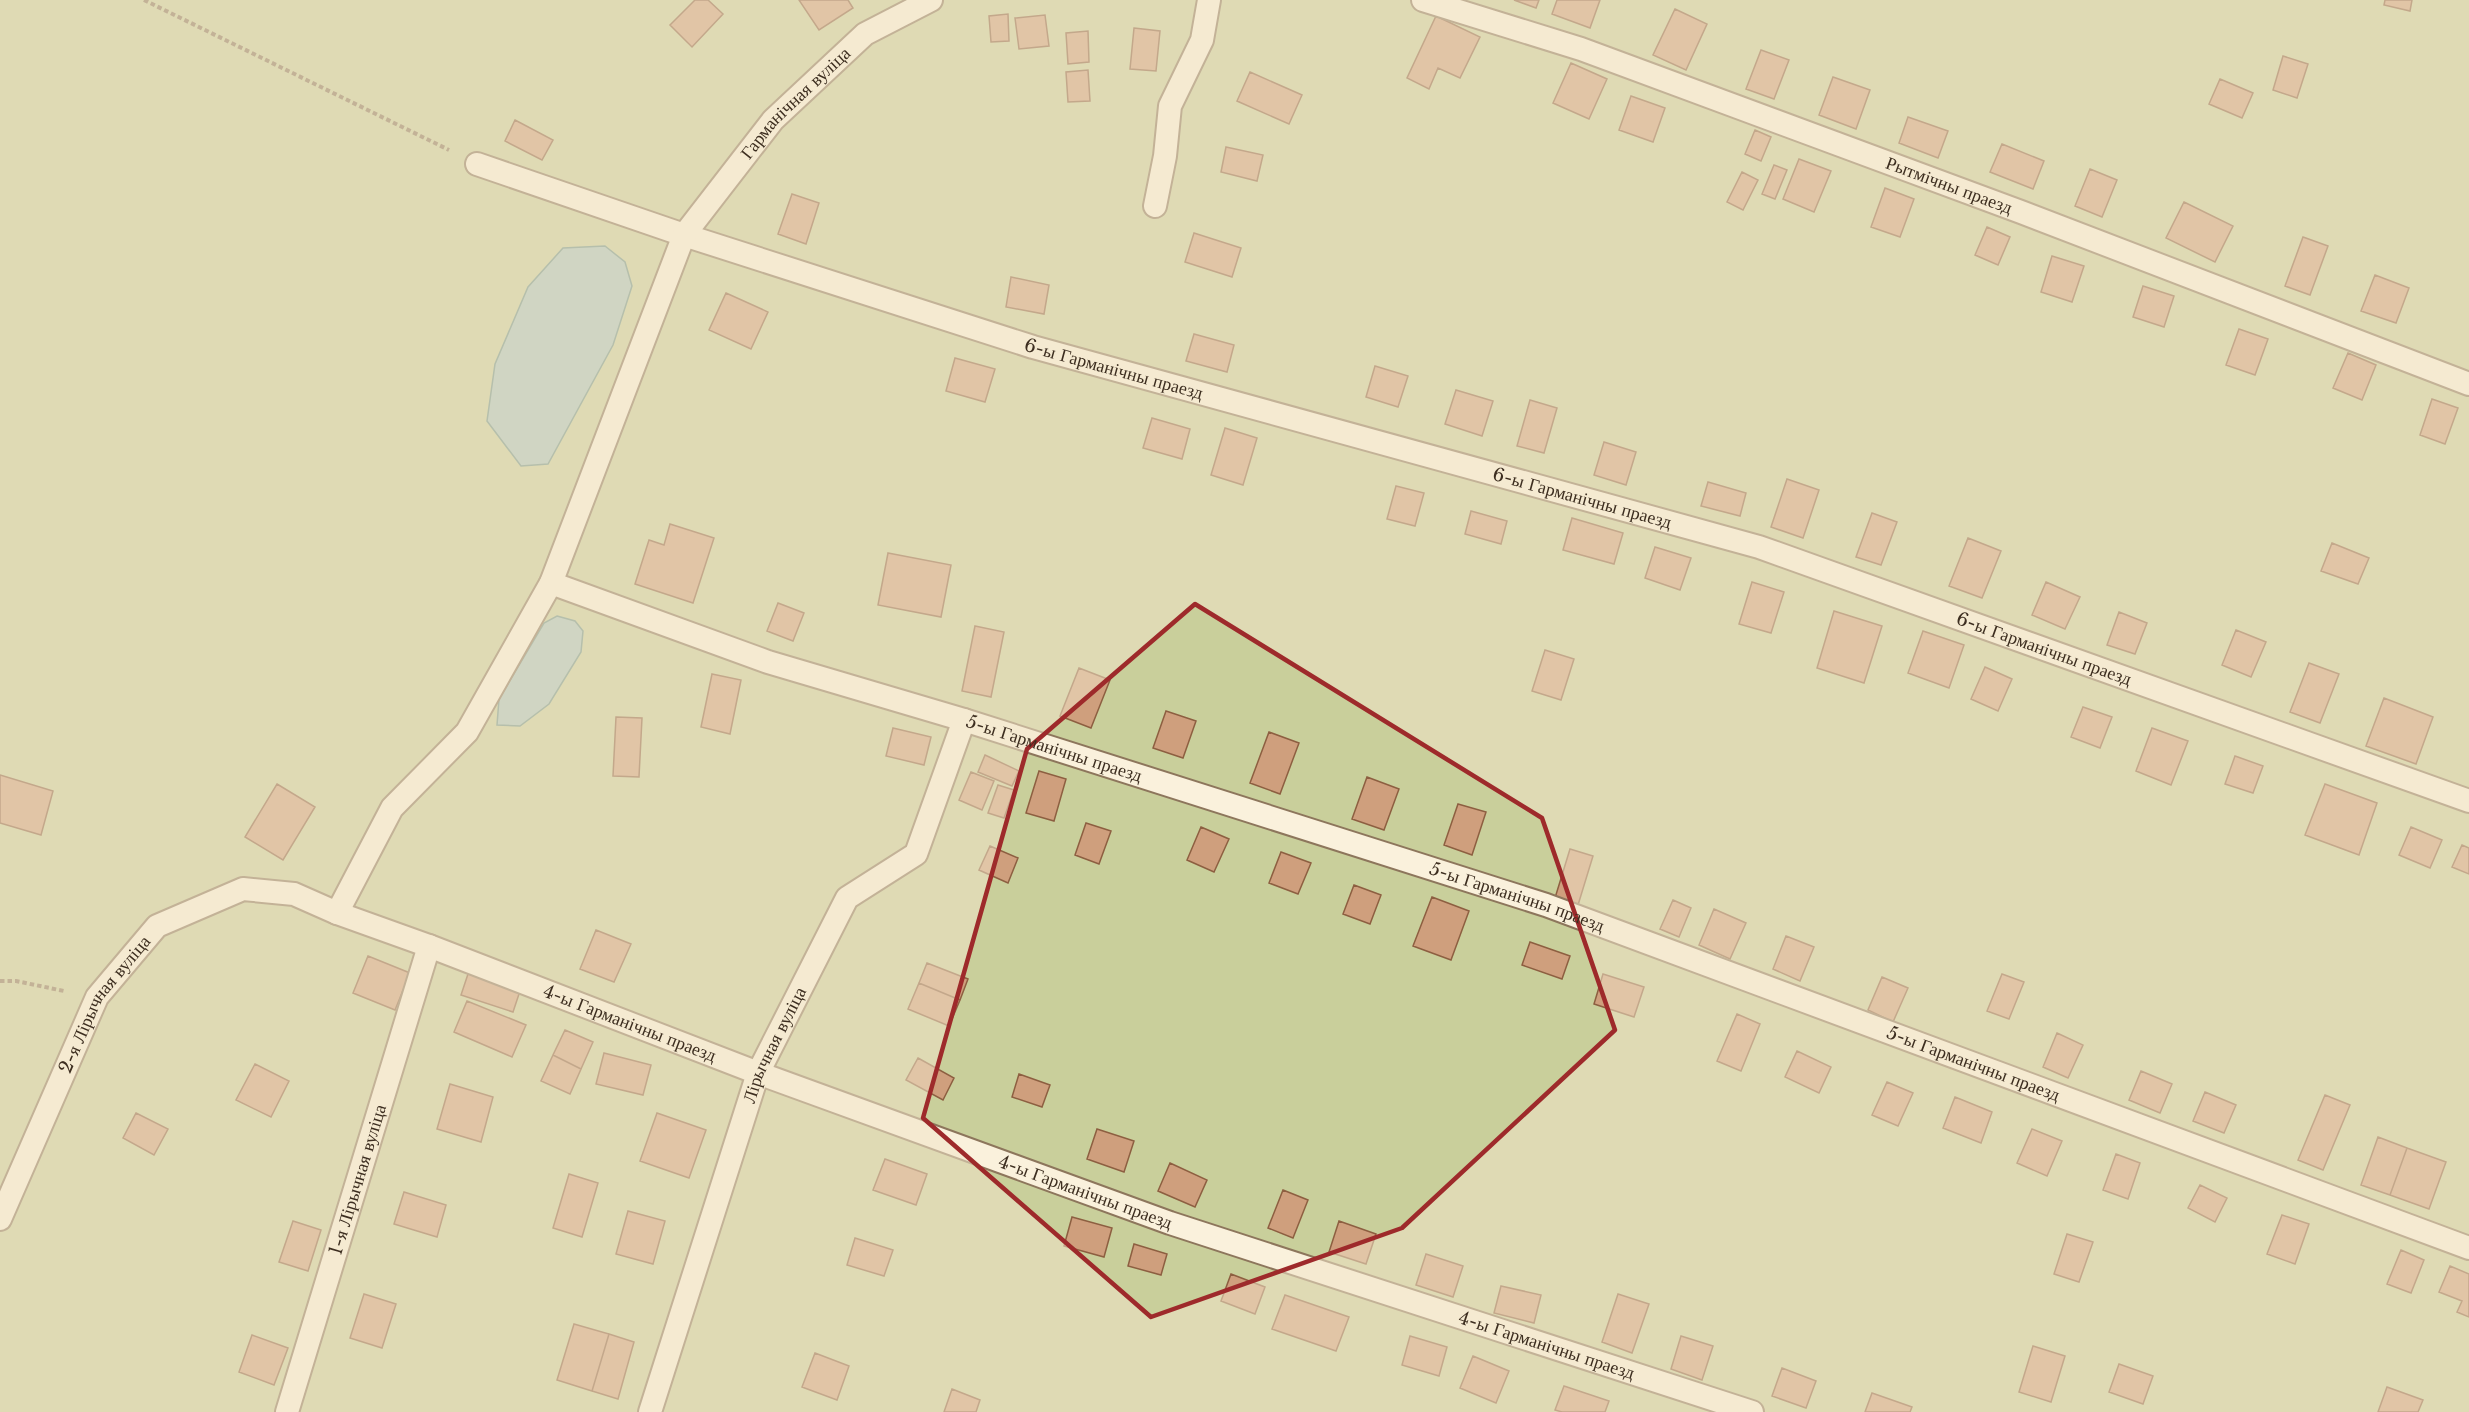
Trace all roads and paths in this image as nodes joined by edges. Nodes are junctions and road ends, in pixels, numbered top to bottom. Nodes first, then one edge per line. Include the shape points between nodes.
1 (144, 0) edge
2 (931, 0) edge
3 (1209, 0) edge
4 (1423, 0) edge
5 (477, 164) joint
6 (1155, 206) dead end
7 (684, 235) junction
8 (2469, 384) edge
9 (551, 583) junction
10 (964, 720) junction
11 (2469, 801) edge
12 (337, 913) junction
13 (429, 946) junction
14 (0, 981) edge
15 (97, 997) junction
16 (758, 1073) junction
17 (0, 1220) edge
18 (2469, 1248) edge
19 (287, 1412) edge
20 (650, 1412) edge
21 (1752, 1412) edge

1 - 5 path
2 - 7 lane, Гарманічная вуліца via 865,34 774,120
3 - 6 lane via 1202,40 1170,106
4 - 8 lane, Рытмічны праезд via 1581,49 2022,212
5 - 7 lane, 6-ы Гарманічны праезд
7 - 9 lane, Гарманічная вуліца
7 - 11 lane, 6-ы Гарманічны праезд via 1033,347 1759,546
9 - 10 lane, 5-ы Гарманічны праезд via 768,662
9 - 12 lane, Гарманічная вуліца via 467,732 392,808
10 - 16 lane, Лірычная вуліца via 916,854 847,898
10 - 18 lane, 5-ы Гарманічны праезд via 1546,905
12 - 13 lane, 2-я Лірычная вуліца
12 - 15 lane, 2-я Лірычная вуліца via 294,894 243,890 157,926
13 - 16 lane, 4-ы Гарманічны праезд
13 - 19 lane, 1-я Лірычная вуліца
14 - 15 path
15 - 17 lane, 2-я Лірычная вуліца
16 - 20 lane, Лірычная вуліца
16 - 21 lane, 4-ы Гарманічны праезд via 1170,1223

